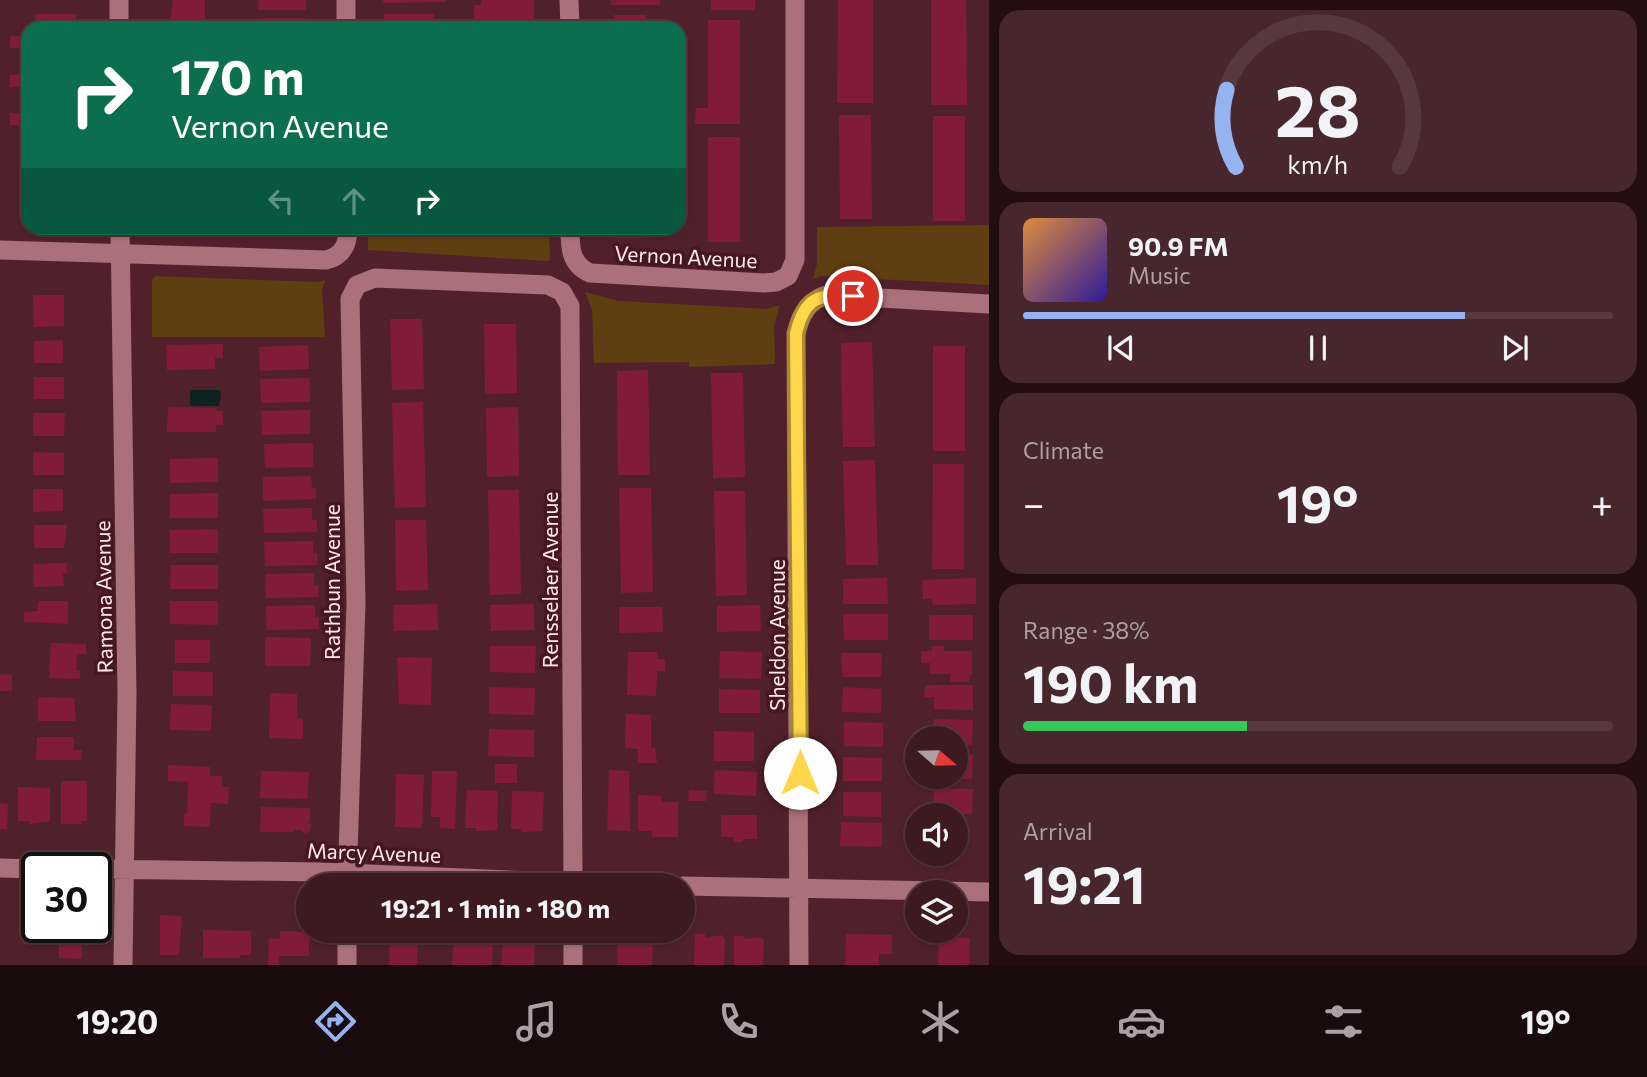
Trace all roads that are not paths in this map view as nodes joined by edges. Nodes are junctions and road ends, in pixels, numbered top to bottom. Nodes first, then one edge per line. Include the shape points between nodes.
1 (119, 0) edge
2 (346, 0) edge
3 (569, 0) edge
4 (795, 0) edge
5 (119, 21) edge
6 (346, 21) edge
7 (570, 21) edge
8 (120, 235) edge
9 (347, 235) edge
10 (570, 235) edge
11 (0, 250) edge
12 (120, 254) junction
13 (548, 285) joint
14 (989, 304) edge
15 (0, 868) edge
16 (21, 869) edge
17 (112, 869) edge
18 (123, 869) junction
19 (347, 873) edge
20 (573, 873) edge
21 (296, 877) edge
22 (695, 886) edge
23 (800, 890) junction
24 (989, 892) edge
25 (347, 943) edge
26 (573, 943) edge
27 (123, 965) edge
28 (347, 965) edge
29 (573, 965) edge
30 (799, 965) edge

1 - 5 street
2 - 6 street
3 - 7 street
4 - 10 street, Vernon Avenue via 795,260 788,276 764,283 600,275 582,270 570,252
8 - 12 street, Ramona Avenue
9 - 12 street via 338,255 323,260
11 - 12 street
12 - 18 street, Ramona Avenue via 127,694
13 - 19 street, Rathbun Avenue via 375,278 361,281 350,299 356,603
13 - 20 street, Rensselaer Avenue via 562,292 570,306
14 - 23 street, Sheldon Avenue via 827,295 815,298 799,319
15 - 16 street
17 - 18 street, Marcy Avenue
18 - 21 street, Marcy Avenue
18 - 27 street, Ramona Avenue
22 - 23 street
23 - 24 street
23 - 30 street, Sheldon Avenue
25 - 28 street
26 - 29 street

